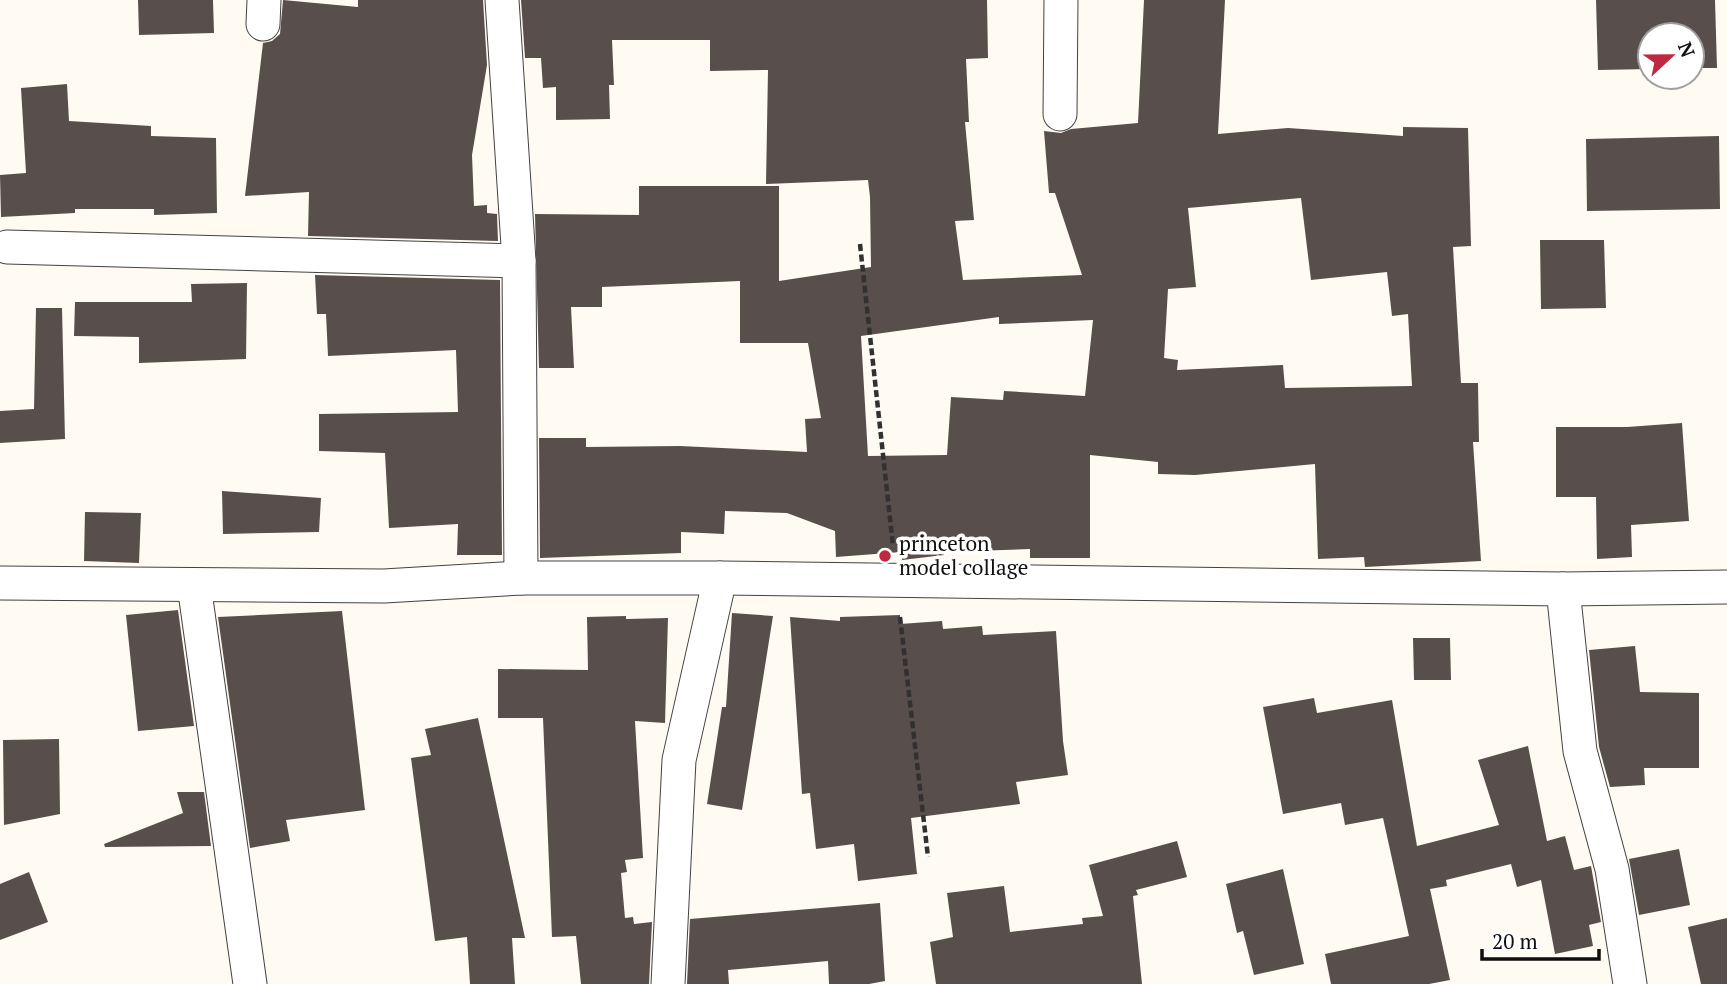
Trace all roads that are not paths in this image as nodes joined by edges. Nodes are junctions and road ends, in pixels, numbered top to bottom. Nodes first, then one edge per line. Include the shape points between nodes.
1 (502, 0) edge
2 (1061, 0) edge
3 (1060, 114) dead end
4 (7, 247) dead end
5 (519, 261) junction
6 (720, 578) junction
7 (521, 579) junction
8 (0, 583) edge
9 (194, 585) junction
10 (1727, 587) edge
11 (1563, 589) junction
12 (250, 984) edge
13 (668, 984) edge
14 (1630, 984) edge

1 - 5 street
2 - 3 street
4 - 5 street
5 - 7 street
6 - 7 street
6 - 11 street
6 - 13 street via 679,760
7 - 9 street via 384,586
8 - 9 street
9 - 12 street
10 - 11 street
11 - 14 street via 1580,751 1612,869

